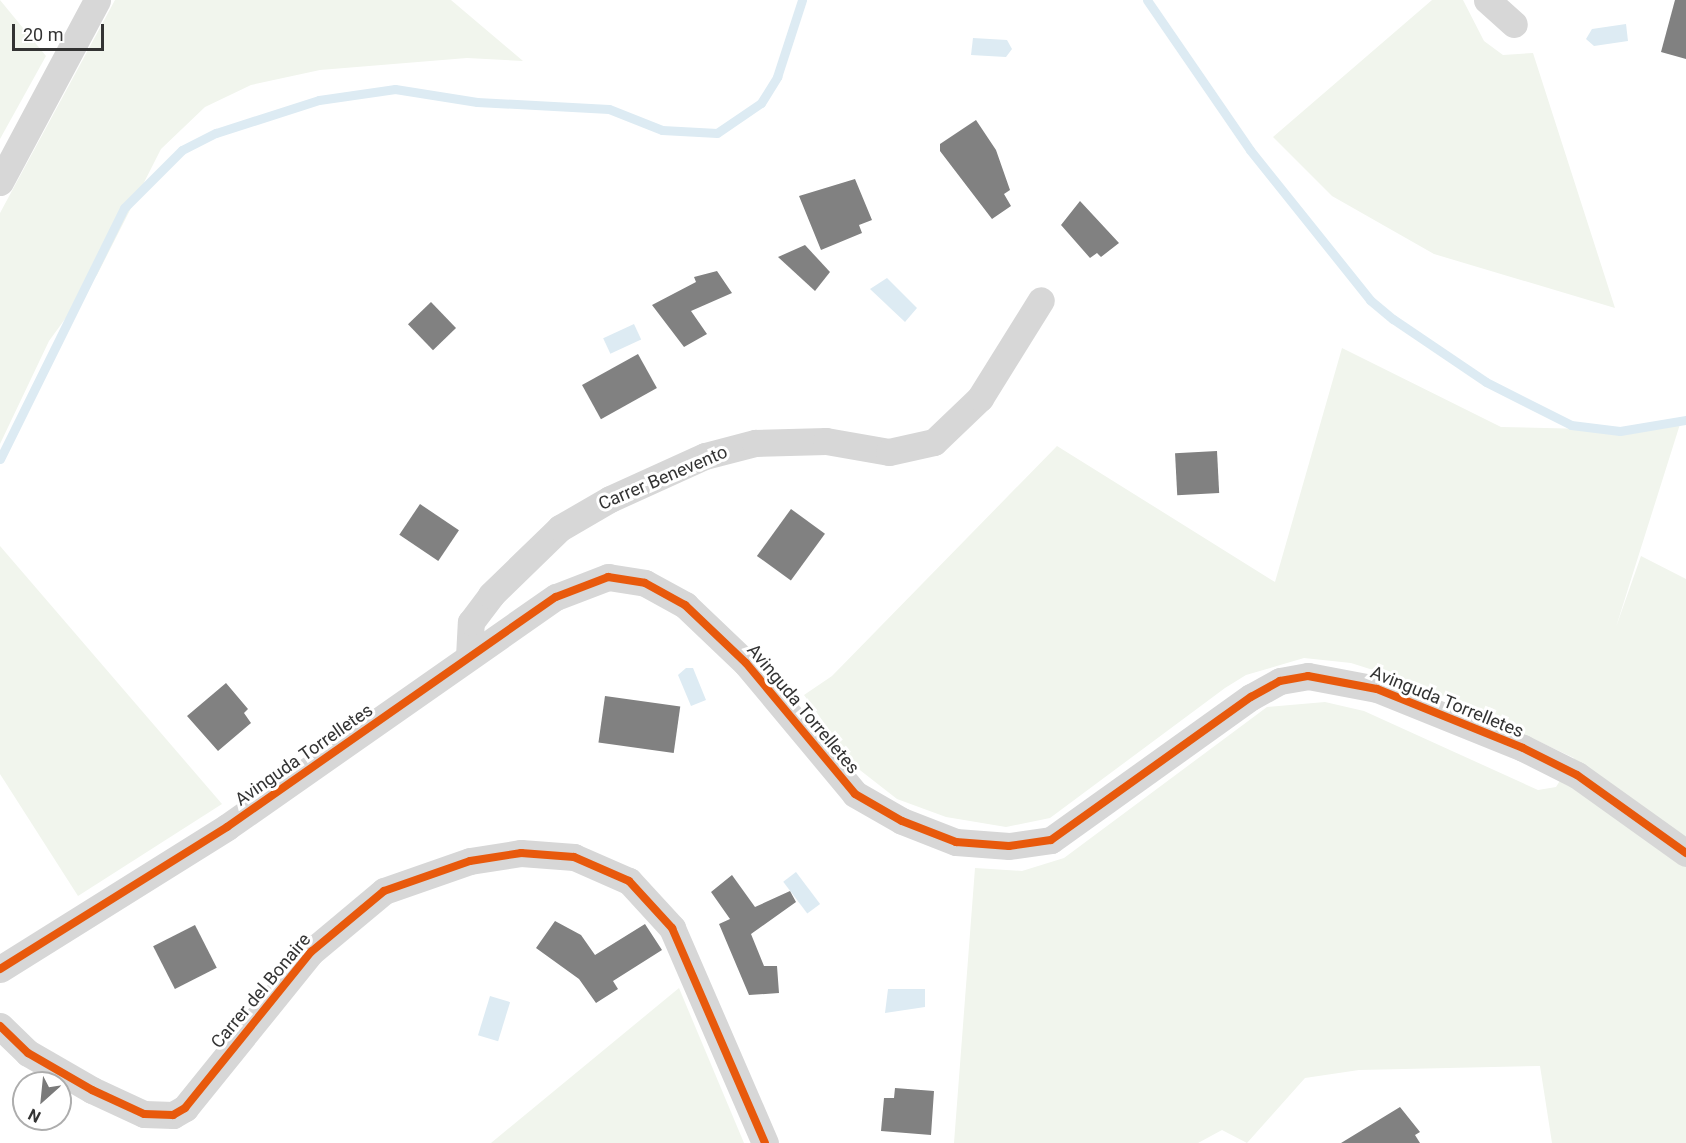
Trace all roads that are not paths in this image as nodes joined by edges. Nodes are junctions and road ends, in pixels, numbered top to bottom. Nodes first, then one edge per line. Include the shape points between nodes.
1 (97, 0) edge
2 (1487, 0) edge
3 (1514, 24) dead end
4 (0, 182) edge
5 (1041, 300) dead end
6 (470, 657) junction
7 (1686, 853) edge
8 (0, 969) edge
9 (0, 1026) edge
10 (765, 1143) edge

1 - 4 street
2 - 3 street
5 - 6 street, Carrer Benevento via 980,398 934,442 889,452 826,441 755,442 705,456 610,499 560,528 486,601 471,622
6 - 7 street, Avinguda Torrelletes via 556,597 590,581 627,577 645,583 711,626 855,794 878,810 946,839 1009,846 1051,840 1265,688 1294,676 1339,678 1523,748 1576,775
6 - 8 street, Avinguda Torrelletes via 227,827
9 - 10 street, Carrer del Bonaire via 28,1053 100,1094 144,1114 173,1115 185,1108 311,952 384,891 480,859 521,853 574,857 629,881 672,928

